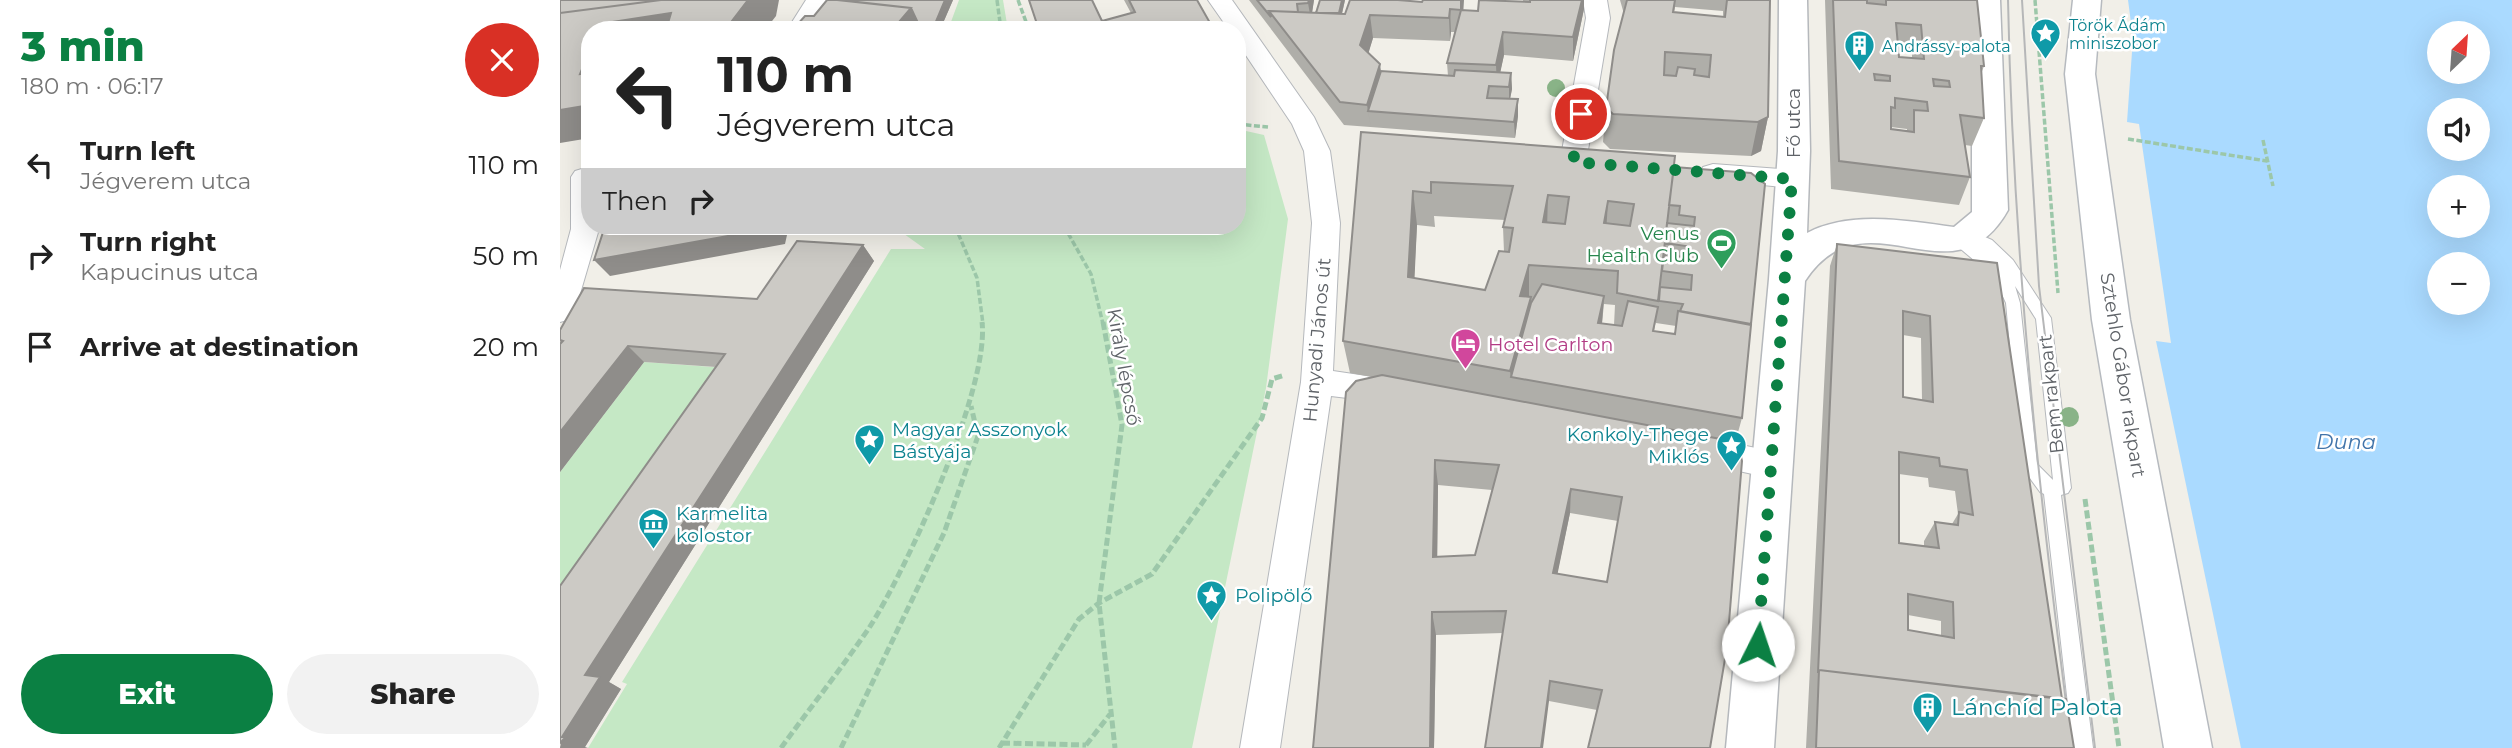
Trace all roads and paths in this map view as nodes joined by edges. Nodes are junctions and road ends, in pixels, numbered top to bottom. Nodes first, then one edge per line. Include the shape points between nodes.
1 (818, 0) edge
2 (998, 0) edge
3 (1018, 0) edge
4 (1220, 0) edge
5 (1595, 0) edge
6 (1793, 0) edge
7 (1986, 0) edge
8 (2068, 0) edge
9 (2087, 0) edge
10 (805, 21) edge
11 (1000, 21) edge
12 (1026, 21) edge
13 (1235, 21) edge
14 (1246, 38) edge
15 (2080, 74) junction
16 (1246, 125) edge
17 (1268, 127) dead end
18 (2128, 138) dead end
19 (2263, 140) dead end
20 (2267, 161) junction
21 (1573, 162) edge
22 (1690, 171) edge
23 (1792, 179) junction
24 (2273, 186) dead end
25 (1973, 228) junction
26 (1868, 232) junction
27 (585, 235) edge
28 (959, 235) edge
29 (1070, 235) edge
30 (1787, 279) junction
31 (560, 311) edge
32 (1272, 379) dead end
33 (1317, 382) junction
34 (1425, 395) edge
35 (971, 405) junction
36 (1670, 443) edge
37 (1771, 464) junction
38 (2052, 489) junction
39 (1099, 603) junction
40 (1111, 713) junction
41 (1000, 746) edge
42 (1085, 747) edge
43 (781, 748) edge
44 (841, 748) edge
45 (1115, 748) edge
46 (1261, 748) edge
47 (1750, 748) edge
48 (2083, 748) edge
49 (2188, 748) edge

1 - 10 street
2 - 11 path
3 - 12 path
4 - 13 street, Hunyadi János út
5 - 21 street via 1598,18
6 - 23 street, Fő utca
7 - 25 street
8 - 15 street
9 - 15 street, Sztehlo Gábor rakpart
14 - 33 street, Hunyadi János út via 1305,123 1317,150 1326,223
15 - 49 street, Sztehlo Gábor rakpart via 2111,320
16 - 17 path
18 - 20 path
19 - 20 path
20 - 24 path
22 - 23 street
23 - 26 street via 1814,211
23 - 30 street, Fő utca
25 - 26 street
25 - 38 lane, Bem rakpart via 2008,282 2029,466
25 - 38 lane, Bem rakpart via 2008,264 2043,318 2062,488
26 - 30 street via 1822,240
27 - 31 street
28 - 35 path via 977,278 984,335
29 - 39 path, Király lépcső via 1091,274 1122,425
30 - 37 street, Fő utca
32 - 39 path via 1262,418 1152,575
33 - 34 street
33 - 46 street, Hunyadi János út
35 - 43 path via 914,541 870,626
35 - 44 path via 978,436 944,533
36 - 37 street
37 - 47 street, Fő utca
38 - 48 lane, Bem rakpart
39 - 40 path, Király lépcső
39 - 41 path via 1079,619
40 - 42 path
40 - 45 path, Király lépcső
41 - 42 path

